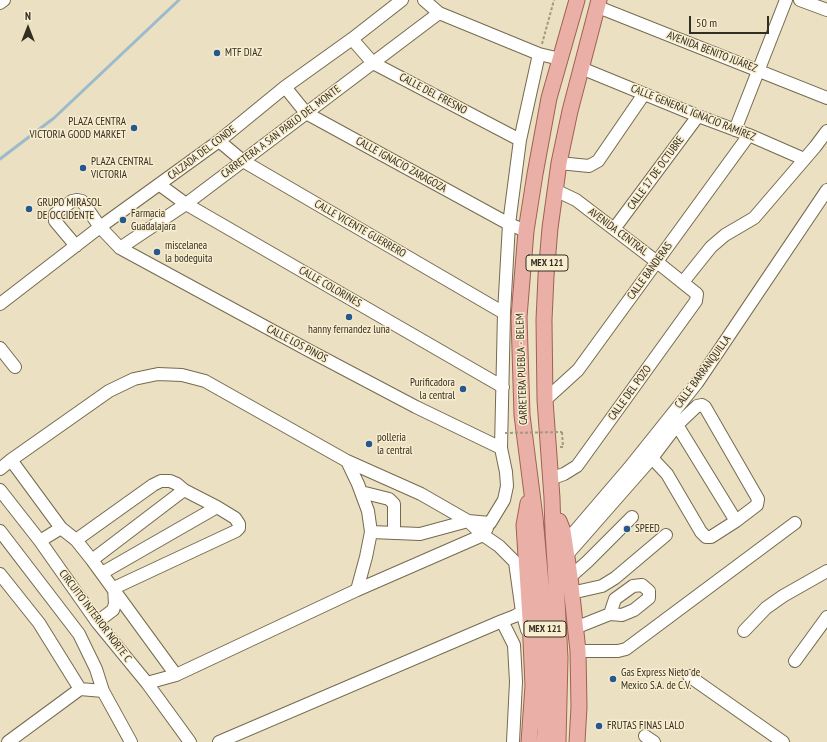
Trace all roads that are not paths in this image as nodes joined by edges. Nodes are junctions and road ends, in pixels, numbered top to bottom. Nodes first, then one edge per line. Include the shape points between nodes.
1 (4, 0) edge
2 (402, 0) edge
3 (424, 0) edge
4 (577, 0) edge
5 (786, 0) edge
6 (800, 0) edge
7 (0, 3) edge
8 (599, 4) edge
9 (827, 10) edge
10 (440, 13) junction
11 (352, 39) junction
12 (539, 54) junction
13 (560, 59) junction
14 (373, 63) junction
15 (581, 68) junction
16 (758, 70) junction
17 (285, 87) junction
18 (644, 94) junction
19 (827, 98) edge
20 (306, 113) junction
21 (698, 116) junction
22 (734, 130) junction
23 (827, 131) edge
24 (749, 135) junction
25 (520, 140) junction
26 (219, 141) junction
27 (804, 159) junction
28 (242, 161) junction
29 (560, 163) junction
30 (160, 184) junction
31 (555, 190) junction
32 (827, 190) edge
33 (186, 204) junction
34 (509, 224) junction
35 (100, 227) junction
36 (614, 229) junction
37 (526, 231) junction
38 (76, 246) junction
39 (120, 248) junction
40 (657, 262) junction
41 (507, 267) junction
42 (524, 268) junction
43 (683, 282) junction
44 (697, 294) joint
45 (0, 304) edge
46 (504, 313) junction
47 (0, 348) edge
48 (15, 367) dead end
49 (503, 387) junction
50 (545, 400) junction
51 (677, 425) junction
52 (501, 448) junction
53 (652, 458) junction
54 (11, 460) junction
55 (347, 461) junction
56 (0, 470) edge
57 (550, 479) junction
58 (531, 488) junction
59 (0, 490) edge
60 (184, 490) junction
61 (361, 492) junction
62 (552, 498) junction
63 (217, 507) junction
64 (632, 517) dead end
65 (468, 521) junction
66 (736, 521) junction
67 (490, 523) junction
68 (794, 523) dead end
69 (61, 528) junction
70 (0, 531) edge
71 (371, 532) junction
72 (394, 533) junction
73 (483, 535) junction
74 (666, 535) dead end
75 (76, 540) junction
76 (40, 541) junction
77 (565, 550) junction
78 (92, 560) junction
79 (827, 571) edge
80 (102, 573) junction
81 (0, 574) edge
82 (570, 577) junction
83 (114, 588) junction
84 (357, 590) junction
85 (571, 593) junction
86 (522, 612) junction
87 (610, 614) dead end
88 (827, 617) edge
89 (502, 621) junction
90 (97, 622) junction
91 (575, 628) junction
92 (744, 631) dead end
93 (531, 642) junction
94 (578, 651) junction
95 (795, 661) dead end
96 (176, 675) junction
97 (689, 676) dead end
98 (147, 683) junction
99 (80, 689) junction
100 (103, 691) junction
101 (246, 737) edge
102 (529, 737) edge
103 (513, 740) edge
104 (8, 742) edge
105 (131, 742) edge
106 (190, 742) edge
107 (219, 742) edge
108 (544, 742) edge
109 (558, 742) edge
110 (577, 742) edge
111 (783, 742) edge

1 - 7 street
2 - 11 street, CALZADA DEL CONDE
3 - 10 street
4 - 13 main road, CARRETERA PUEBLA - BELEM / MEX 121
5 - 16 street
6 - 9 street
8 - 15 main road, CARRETERA PUEBLA - BELEM / MEX 121
8 - 16 street, AVENIDA BENITO JUÁREZ
10 - 12 street
10 - 14 street, CARRETERA A SAN PABLO DEL MONTE
11 - 14 street, CALLE DEL FRESNO
11 - 17 street, CALZADA DEL CONDE
12 - 13 street
12 - 25 street
13 - 37 main road, CARRETERA PUEBLA - BELEM / MEX 121 via 548,106
14 - 20 street, CARRETERA A SAN PABLO DEL MONTE
14 - 25 street, CALLE DEL FRESNO
15 - 18 street, CALLE GENERAL IGNACIO RAMÍREZ
15 - 29 main road, CARRETERA PUEBLA - BELEM / MEX 121
16 - 19 street, AVENIDA BENITO JUÁREZ
16 - 22 street
17 - 20 street, CALLE IGNACIO ZARAGOZA
17 - 26 street, CALZADA DEL CONDE
18 - 21 street, CALLE GENERAL IGNACIO RAMÍREZ
18 - 29 street via 598,161 589,166
20 - 28 street, CARRETERA A SAN PABLO DEL MONTE
20 - 34 street, CALLE IGNACIO ZARAGOZA
21 - 22 street, CALLE GENERAL IGNACIO RAMÍREZ
21 - 36 street, CALLE 17 DE OCTUBRE
22 - 24 street, CALLE GENERAL IGNACIO RAMÍREZ
23 - 27 street
24 - 27 street, CALLE GENERAL IGNACIO RAMÍREZ
24 - 40 street, CALLE BANDERAS
25 - 34 street
26 - 28 street, CALLE VICENTE GUERRERO
26 - 30 street, CALZADA DEL CONDE
27 - 43 street via 754,218 725,235 711,247
28 - 33 street, CARRETERA A SAN PABLO DEL MONTE
28 - 46 street, CALLE VICENTE GUERRERO
29 - 31 main road, CARRETERA PUEBLA - BELEM / MEX 121
30 - 33 street, CALLE COLORINES
30 - 35 street, CALZADA DEL CONDE
31 - 36 street, AVENIDA CENTRAL via 576,200
31 - 50 main road, CARRETERA PUEBLA - BELEM / MEX 121 via 546,276
32 - 77 street, CALLE BARRANQUILLA via 697,383
33 - 39 street, CARRETERA A SAN PABLO DEL MONTE
33 - 49 street, CALLE COLORINES
34 - 37 street, CALLE IGNACIO ZARAGOZA
34 - 41 street
35 - 38 street, CALZADA DEL CONDE
35 - 38 street, CALLE LOS PINOS via 82,201 72,201 55,214 55,221
35 - 39 street, CALLE LOS PINOS
36 - 40 street, AVENIDA CENTRAL
37 - 42 main road, CARRETERA PUEBLA - BELEM / MEX 121
38 - 45 street, CALZADA DEL CONDE
39 - 52 street, CALLE LOS PINOS via 308,350
40 - 43 street, AVENIDA CENTRAL
40 - 50 street, CALLE BANDERAS via 578,370
41 - 42 street
41 - 46 street
42 - 58 main road, CARRETERA PUEBLA - BELEM / MEX 121 via 519,317 522,416
43 - 44 street, AVENIDA CENTRAL
44 - 57 street, CALLE DEL POZO via 696,301 577,466
46 - 49 street
47 - 48 street
49 - 52 street
50 - 57 main road, CARRETERA PUEBLA - BELEM / MEX 121
51 - 53 street
51 - 66 street
51 - 66 street via 697,406 705,407 758,499 758,505
52 - 67 street via 507,486 504,500
53 - 66 street via 667,474 701,532 706,536 711,537
53 - 77 street
54 - 55 street via 109,390 134,379 158,374 182,375 205,381
54 - 56 street
54 - 69 street
55 - 61 street
55 - 65 street via 421,494
57 - 62 main road, CARRETERA PUEBLA - BELEM / MEX 121
58 - 93 main road via 524,525
58 - 108 main road, CARRETERA PUEBLA - BELEM / MEX 121 via 545,629
59 - 76 street, CIRCUITO INTERIOR NORTE C
60 - 63 street
60 - 75 street via 170,481 161,481
60 - 78 street
61 - 71 street via 368,511
61 - 72 street via 389,499 394,504
62 - 77 main road
62 - 109 main road, CARRETERA PUEBLA - BELEM / MEX 121 via 560,658
63 - 80 street
63 - 83 street via 235,518 239,524 236,531
64 - 82 street
65 - 67 street
65 - 72 street via 420,534
65 - 73 street
67 - 73 street
68 - 94 street via 626,649
69 - 75 street
69 - 76 street
70 - 100 street via 79,634 96,669
71 - 72 street
71 - 84 street
73 - 84 street
73 - 86 street via 515,562
74 - 85 street via 602,586
75 - 78 street
76 - 90 street, CIRCUITO INTERIOR NORTE C
77 - 82 main road
78 - 80 street
79 - 92 street via 766,608
80 - 83 street
81 - 99 street via 39,623
82 - 85 main road
83 - 90 street via 114,610
83 - 96 street
84 - 96 street
85 - 91 main road
86 - 89 street
86 - 93 street
87 - 91 street
88 - 95 street
89 - 101 street
89 - 103 street via 514,645 516,682
90 - 98 street, CIRCUITO INTERIOR NORTE C
91 - 94 main road
93 - 102 main road via 533,686
94 - 110 main road
96 - 98 street
97 - 111 street
98 - 106 street, CIRCUITO INTERIOR NORTE C
99 - 100 street
99 - 104 street
100 - 105 street
101 - 107 street
102 - 103 street

